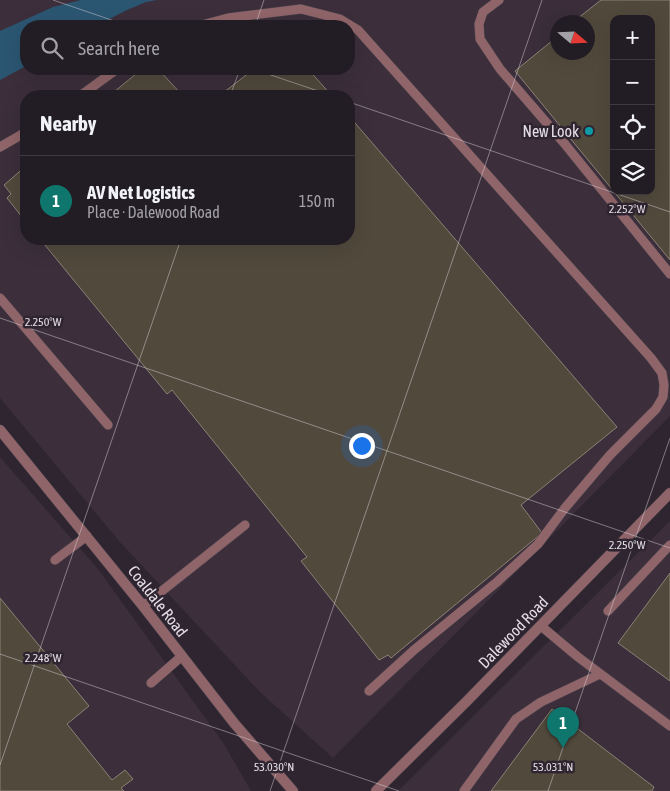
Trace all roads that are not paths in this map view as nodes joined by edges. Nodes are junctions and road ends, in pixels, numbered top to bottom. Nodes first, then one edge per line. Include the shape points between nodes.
1 (499, 0) edge
2 (220, 20) edge
3 (343, 20) edge
4 (355, 28) edge
5 (109, 75) edge
6 (88, 90) edge
7 (20, 135) edge
8 (0, 147) edge
9 (670, 274) edge
10 (0, 298) edge
11 (108, 425) dead end
12 (0, 430) edge
13 (670, 493) edge
14 (245, 525) dead end
15 (87, 536) junction
16 (670, 545) edge
17 (55, 560) dead end
18 (143, 606) junction
19 (608, 611) dead end
20 (541, 626) junction
21 (182, 656) junction
22 (600, 674) junction
23 (151, 683) dead end
24 (369, 691) dead end
25 (670, 726) edge
26 (293, 791) edge
27 (376, 791) edge
28 (464, 791) edge

1 - 9 lane via 484,12 479,24 480,39 500,69
2 - 3 lane via 302,9
4 - 24 lane via 651,358 662,373 664,385 663,397 656,409 610,455 538,544
5 - 6 lane
7 - 8 lane
10 - 11 lane
12 - 15 street, Coaldale Road
13 - 20 street, Dalewood Road
14 - 18 lane
15 - 17 lane
15 - 18 street, Coaldale Road
16 - 19 lane
18 - 21 street, Coaldale Road
20 - 22 lane
20 - 27 street, Dalewood Road
21 - 23 lane
21 - 26 street, Coaldale Road
22 - 25 lane
22 - 28 lane via 541,702 516,719

